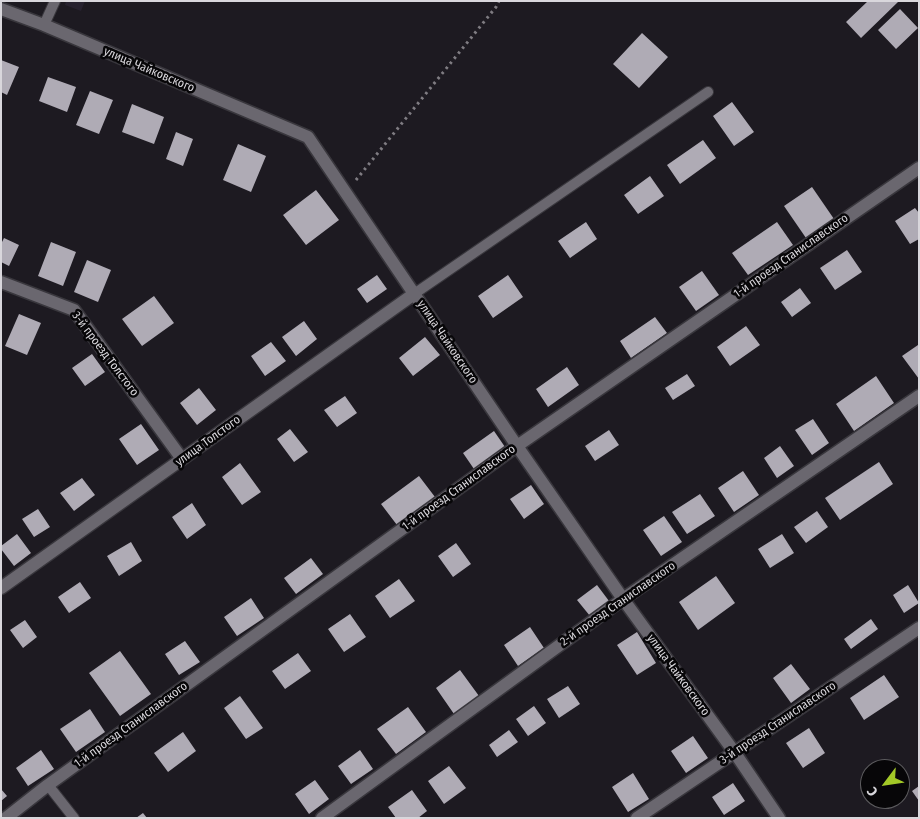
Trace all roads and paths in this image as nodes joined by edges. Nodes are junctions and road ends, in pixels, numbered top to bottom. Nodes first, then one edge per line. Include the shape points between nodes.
1 (55, 1) edge
2 (499, 1) edge
3 (5, 7) edge
4 (44, 25) junction
5 (708, 92) dead end
6 (919, 168) edge
7 (346, 193) junction
8 (1, 282) edge
9 (414, 294) junction
10 (919, 396) edge
11 (517, 446) junction
12 (182, 459) junction
13 (1, 588) edge
14 (623, 599) junction
15 (919, 628) edge
16 (735, 752) junction
17 (48, 785) junction
18 (6, 818) edge
19 (74, 818) edge
20 (322, 818) edge
21 (638, 818) edge
22 (779, 818) edge

1 - 4 lane
2 - 7 path
3 - 4 street, улица Чайковского
4 - 7 street, улица Чайковского via 308,137
5 - 9 lane
6 - 11 street, 1-й проезд Станиславского
7 - 9 street, улица Чайковского
8 - 12 street, 3-й проезд Толстого via 74,310
9 - 11 street, улица Чайковского
9 - 12 street, улица Толстого
10 - 14 street, 2-й проезд Станиславского
11 - 14 street, улица Чайковского
11 - 17 street, 1-й проезд Станиславского
12 - 13 street, улица Толстого
14 - 16 street, улица Чайковского
14 - 20 street, 2-й проезд Станиславского
15 - 16 street, 3-й проезд Станиславского
16 - 21 street, 3-й проезд Станиславского
16 - 22 street, улица Чайковского
17 - 18 street, 1-й проезд Станиславского
17 - 19 lane

